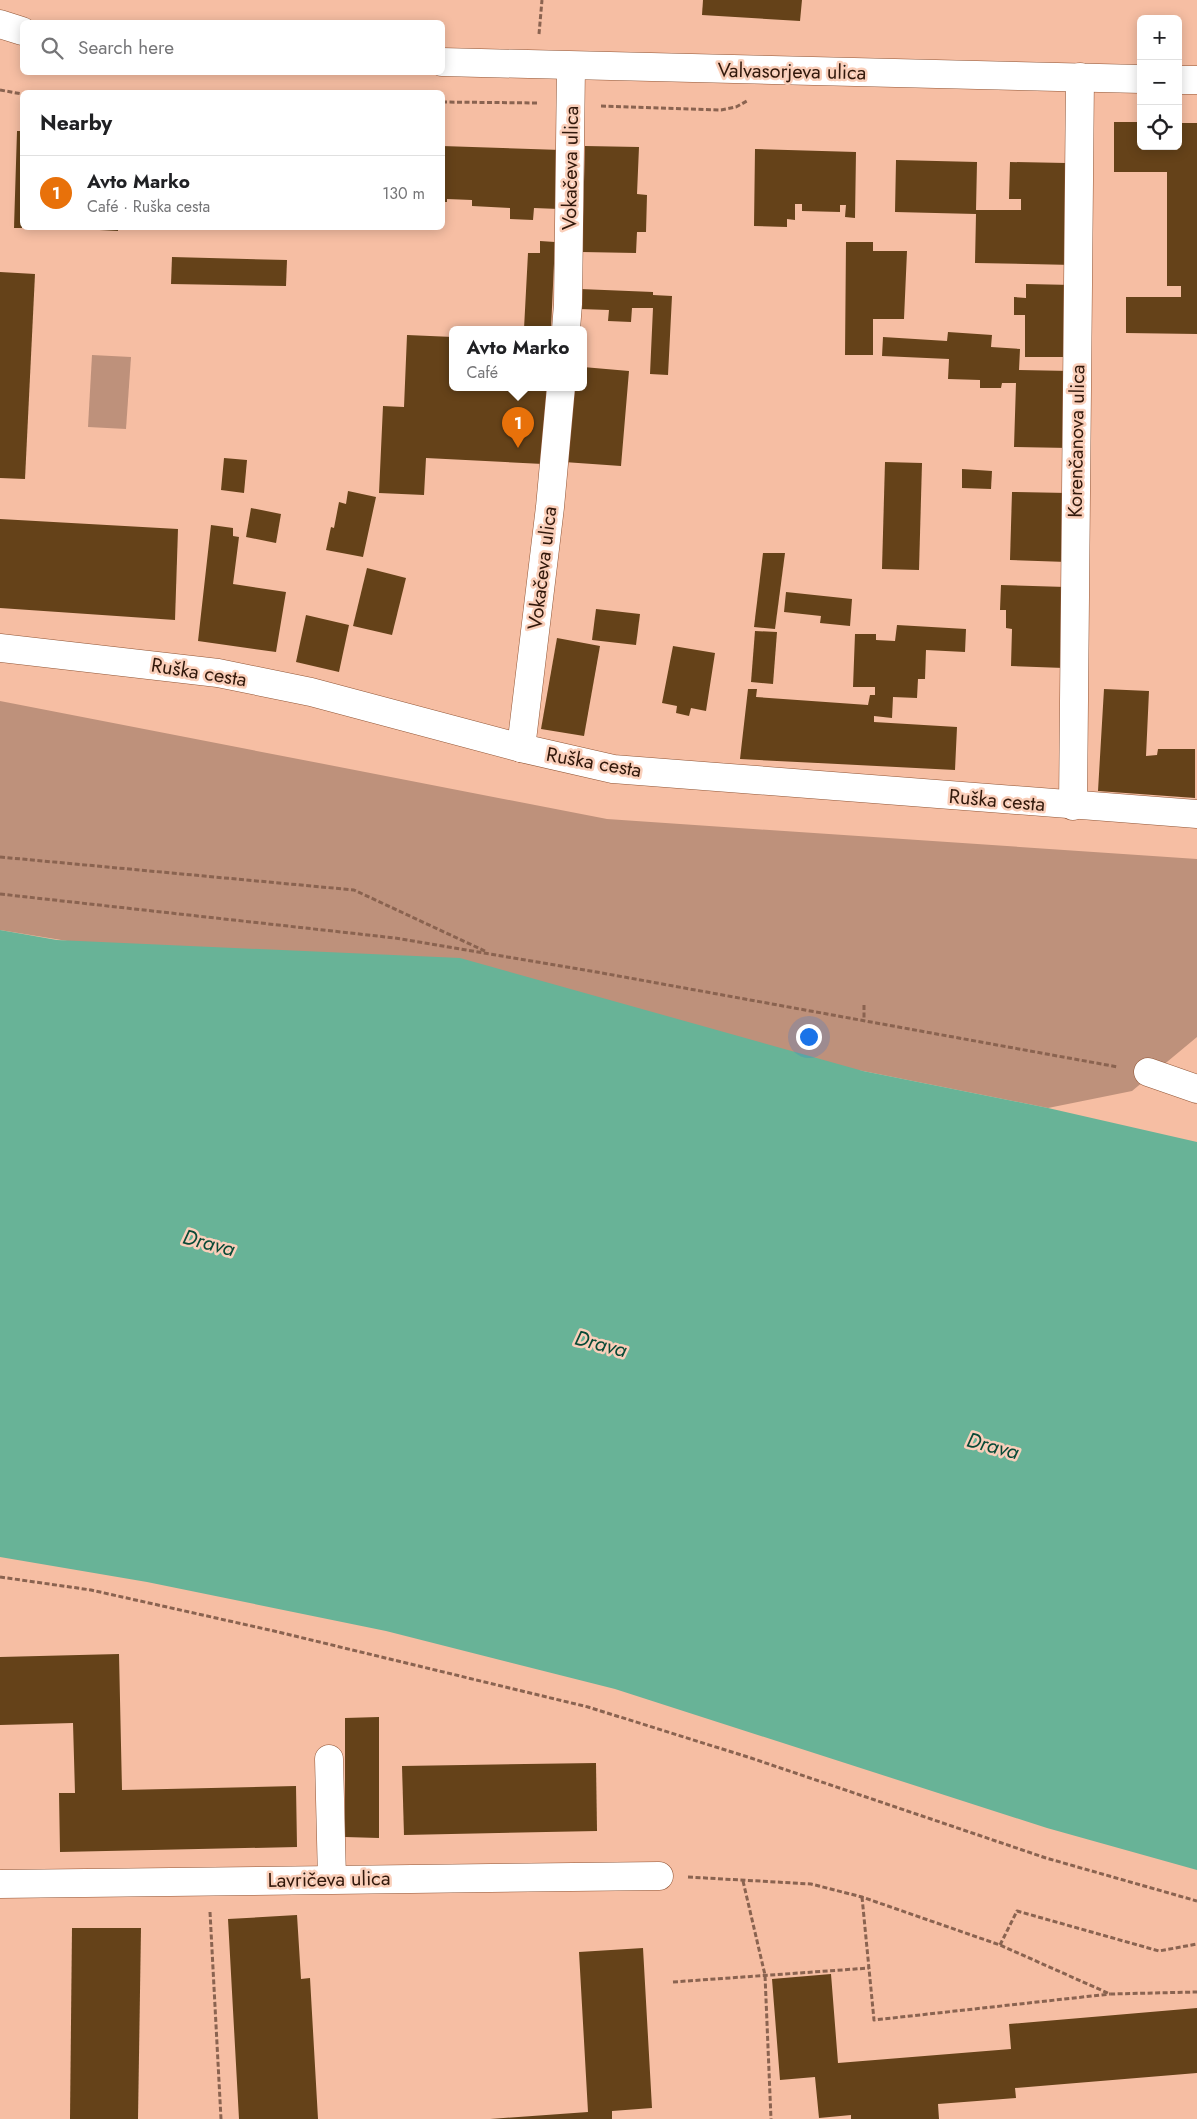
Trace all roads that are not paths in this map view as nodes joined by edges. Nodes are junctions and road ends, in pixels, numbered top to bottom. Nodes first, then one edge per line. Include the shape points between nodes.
1 (0, 24) edge
2 (20, 30) edge
3 (445, 62) edge
4 (570, 66) junction
5 (1080, 77) junction
6 (1137, 79) edge
7 (1182, 80) edge
8 (1197, 80) edge
9 (566, 326) edge
10 (561, 391) edge
11 (0, 648) edge
12 (521, 748) junction
13 (1073, 806) junction
14 (1197, 814) edge
15 (1148, 1072) road end
16 (1197, 1089) edge
17 (329, 1759) dead end
18 (659, 1876) road end
19 (332, 1879) junction
20 (0, 1884) edge

1 - 2 street
3 - 4 street, Valvasorjeva ulica
4 - 5 street, Valvasorjeva ulica
4 - 9 street, Vokačeva ulica
5 - 6 street, Valvasorjeva ulica
5 - 13 street, Korenčanova ulica
7 - 8 street
10 - 12 street, Vokačeva ulica
11 - 12 street, Ruška cesta via 218,673 311,692
12 - 13 street, Ruška cesta via 613,769
13 - 14 street, Ruška cesta
15 - 16 street
17 - 19 street
18 - 19 street, Lavričeva ulica
19 - 20 street, Lavričeva ulica

